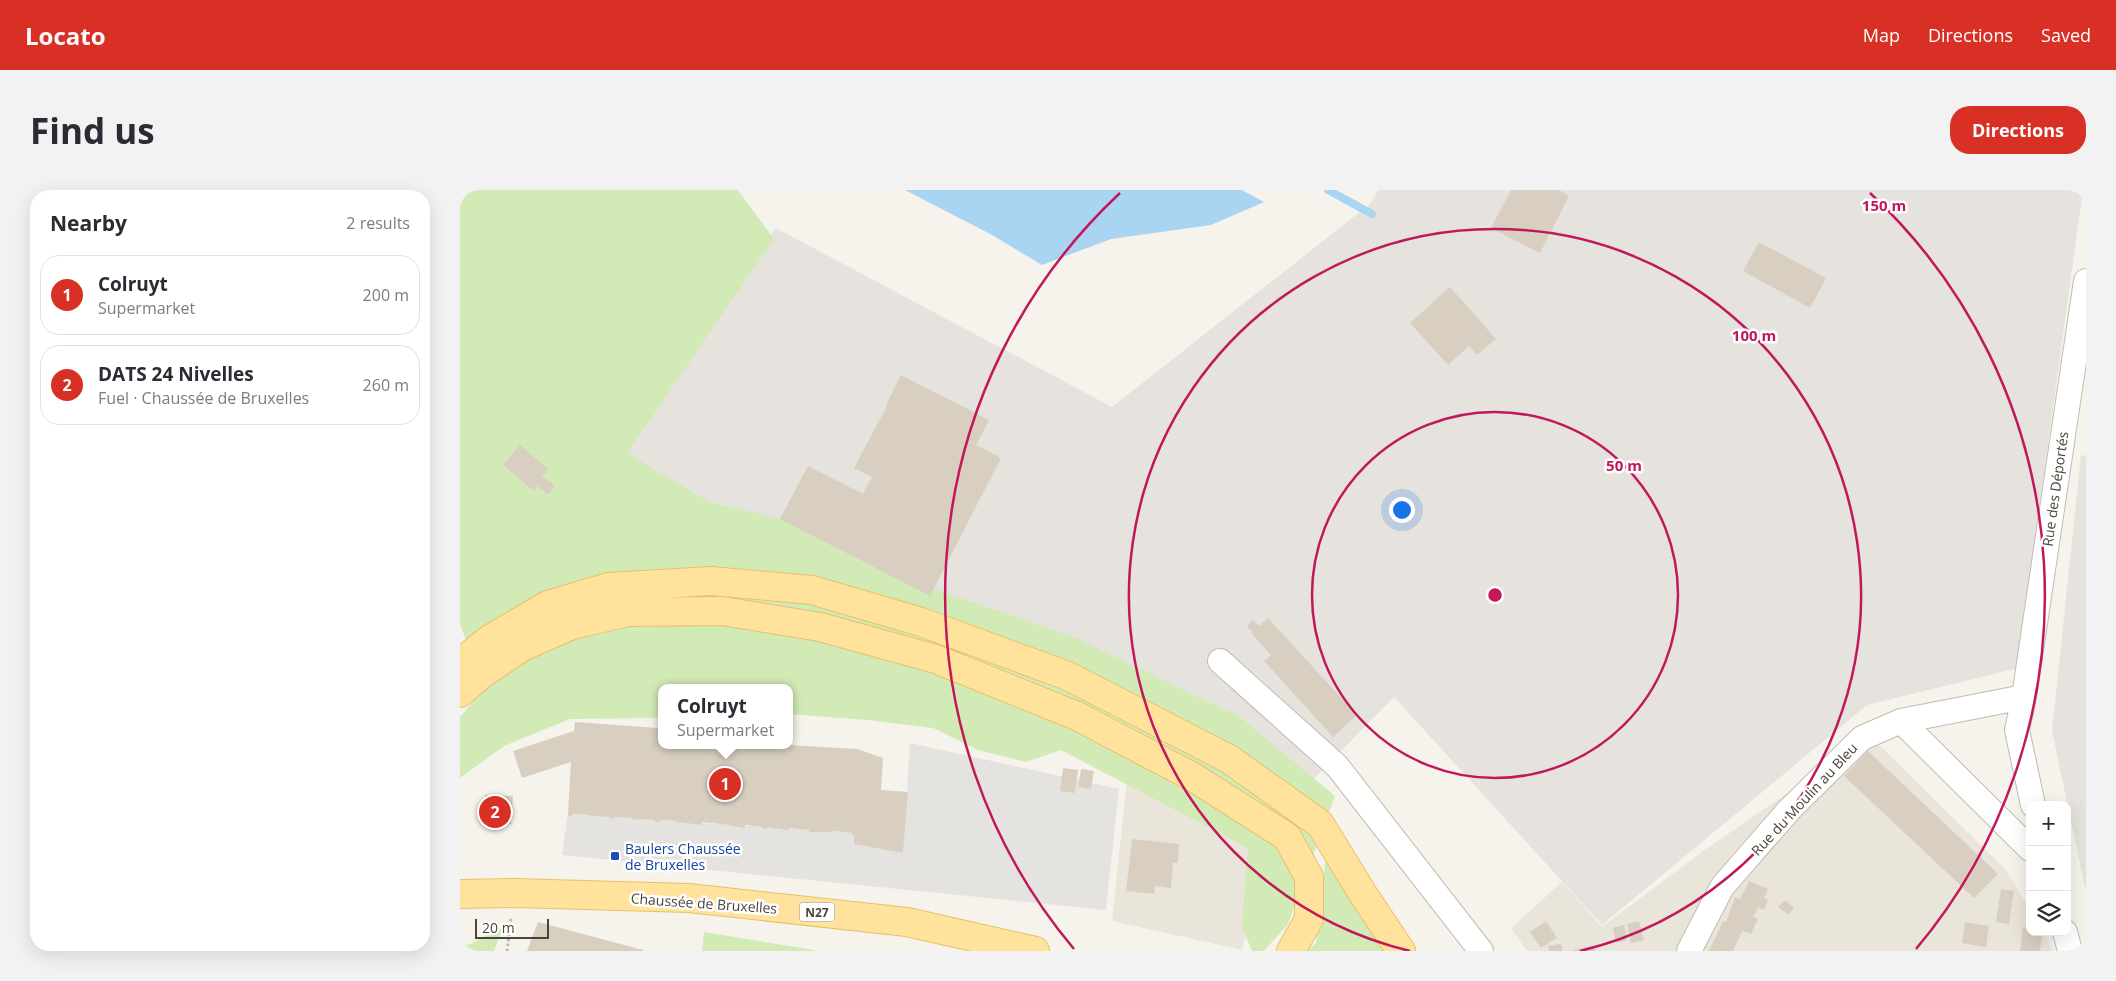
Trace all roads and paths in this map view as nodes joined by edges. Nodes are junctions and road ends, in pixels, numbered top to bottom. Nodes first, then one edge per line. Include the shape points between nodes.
1 (2086, 281) edge
2 (2078, 398) edge
3 (1220, 661) dead end
4 (460, 662) edge
5 (460, 694) edge
6 (2024, 697) junction
7 (1901, 722) junction
8 (2032, 801) edge
9 (2027, 846) edge
10 (515, 892) junction
11 (460, 894) edge
12 (2066, 936) edge
13 (507, 951) edge
14 (1035, 951) edge
15 (1291, 951) edge
16 (1402, 951) edge
17 (1481, 951) edge
18 (1689, 951) edge
19 (2070, 951) edge

1 - 2 street, Rue des Déportés
2 - 6 street, Rue des Déportés
3 - 17 street via 1337,766
4 - 16 main road via 490,639 548,605 609,587 711,582 812,590 921,622 1068,676 1229,759 1320,824
5 - 15 main road via 482,674 522,647 572,625 628,612 722,611 820,626 936,659 1077,716 1193,777 1287,837 1309,877 1310,919
6 - 7 street, Rue du Moulin au Bleu
6 - 8 street, Rue des Déportés via 2017,730
7 - 9 street
7 - 18 street, Rue du Moulin au Bleu via 1862,738 1789,810 1722,887
10 - 11 main road, Chaussée de Bruxelles / N27
10 - 13 path
10 - 14 main road, Chaussée de Bruxelles / N27 via 689,898 907,922
12 - 19 street

